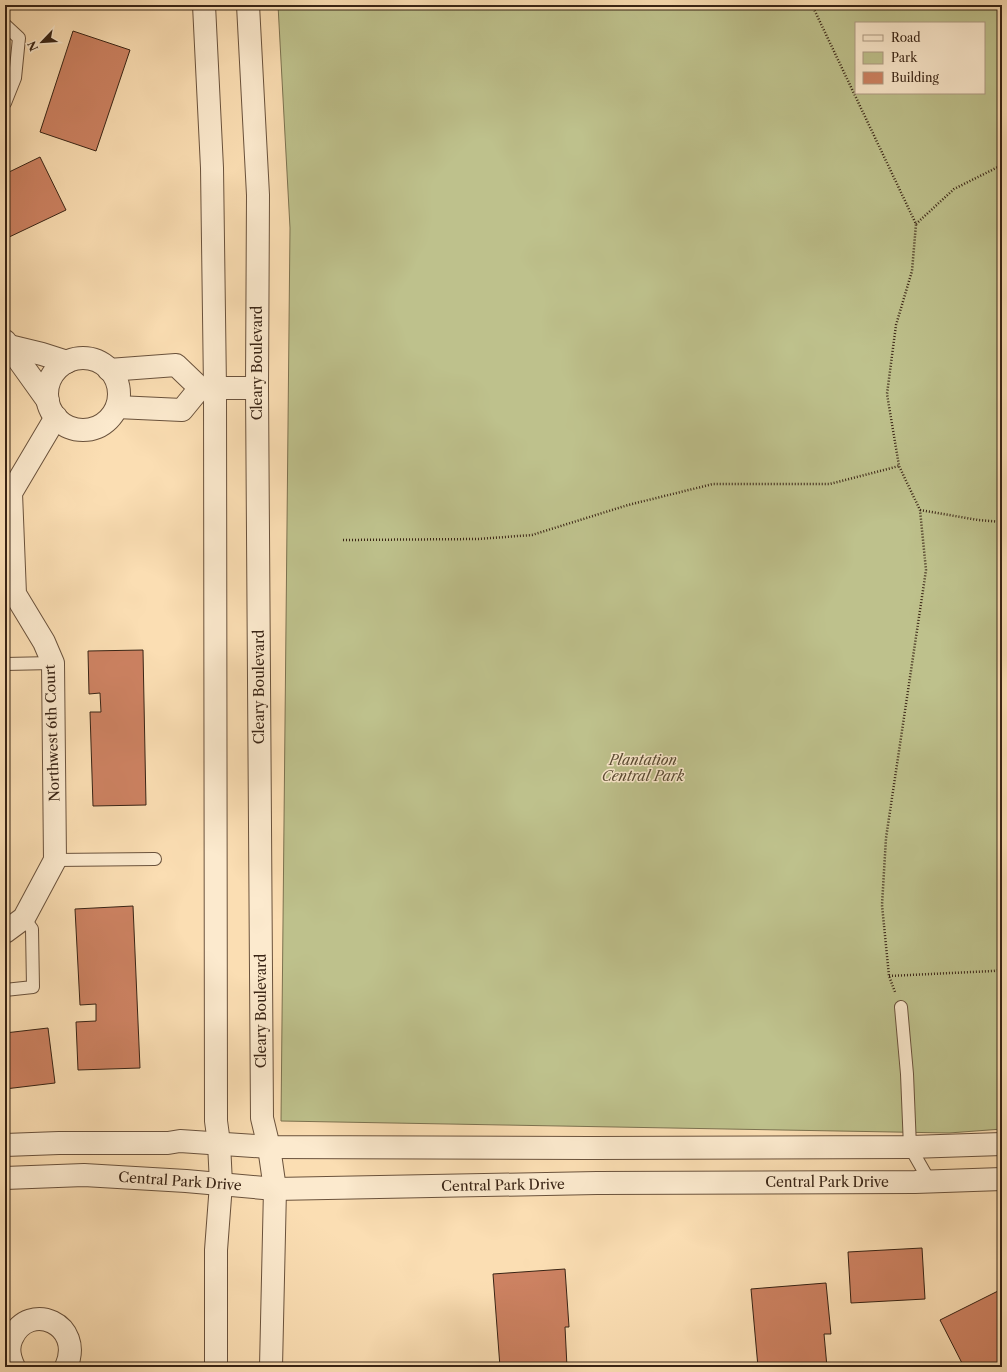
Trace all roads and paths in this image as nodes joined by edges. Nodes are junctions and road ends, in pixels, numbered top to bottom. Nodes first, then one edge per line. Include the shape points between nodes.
1 (204, 5) edge
2 (248, 5) edge
3 (812, 5) edge
4 (5, 25) edge
5 (5, 103) edge
6 (1002, 165) edge
7 (916, 224) junction
8 (7, 343) edge
9 (67, 362) junction
10 (109, 370) junction
11 (207, 388) junction
12 (257, 388) junction
13 (117, 407) junction
14 (52, 409) junction
15 (899, 466) junction
16 (920, 510) junction
17 (1002, 522) edge
18 (343, 540) dead end
19 (53, 663) junction
20 (5, 664) edge
21 (155, 859) dead end
22 (55, 860) junction
23 (24, 918) junction
24 (5, 932) edge
25 (1002, 970) edge
26 (889, 976) junction
27 (5, 990) edge
28 (901, 1007) joint
29 (218, 1143) junction
30 (1002, 1144) edge
31 (5, 1145) edge
32 (269, 1147) junction
33 (910, 1147) junction
34 (5, 1178) edge
35 (1002, 1179) edge
36 (930, 1182) junction
37 (220, 1184) junction
38 (275, 1189) junction
39 (10, 1329) edge
40 (14, 1367) edge
41 (66, 1367) edge
42 (216, 1367) edge
43 (271, 1367) edge

1 - 11 street via 212,168
2 - 12 street, Cleary Boulevard via 258,195
3 - 7 path
4 - 5 lane via 19,38 15,78
6 - 7 path via 954,189
7 - 15 path via 912,271 896,325 887,394
8 - 9 street
8 - 14 street
9 - 10 street via 89,359
9 - 14 street via 57,369 47,390
10 - 11 street via 176,365
10 - 13 street via 118,387
11 - 12 street
11 - 13 street via 182,410
11 - 29 street
12 - 32 street, Cleary Boulevard via 262,1118
13 - 14 street via 104,424 84,430 64,424
14 - 19 street, Northwest 6th Court via 11,493 15,594 44,642
15 - 16 path
15 - 18 path via 830,484 713,484 628,505 532,534 478,540
16 - 17 path
16 - 26 path via 926,570 886,838 882,905
19 - 20 lane
19 - 22 street, Northwest 6th Court
21 - 22 lane
22 - 23 street, Northwest 6th Court
23 - 24 street
23 - 27 lane via 32,929 32,987
25 - 26 path
26 - 28 path
28 - 33 lane
29 - 31 street via 180,1141
29 - 32 street
29 - 37 street
30 - 33 street
32 - 33 street
32 - 38 street, Cleary Boulevard
33 - 36 lane
34 - 37 street, Central Park Drive via 84,1175
35 - 36 street, Central Park Drive
36 - 38 street, Central Park Drive via 597,1183
37 - 38 street, Central Park Drive
37 - 42 street via 216,1250
38 - 43 street, Cleary Boulevard
39 - 40 street via 9,1355
39 - 41 street via 35,1319 47,1320 58,1325 66,1334 70,1345 70,1357

